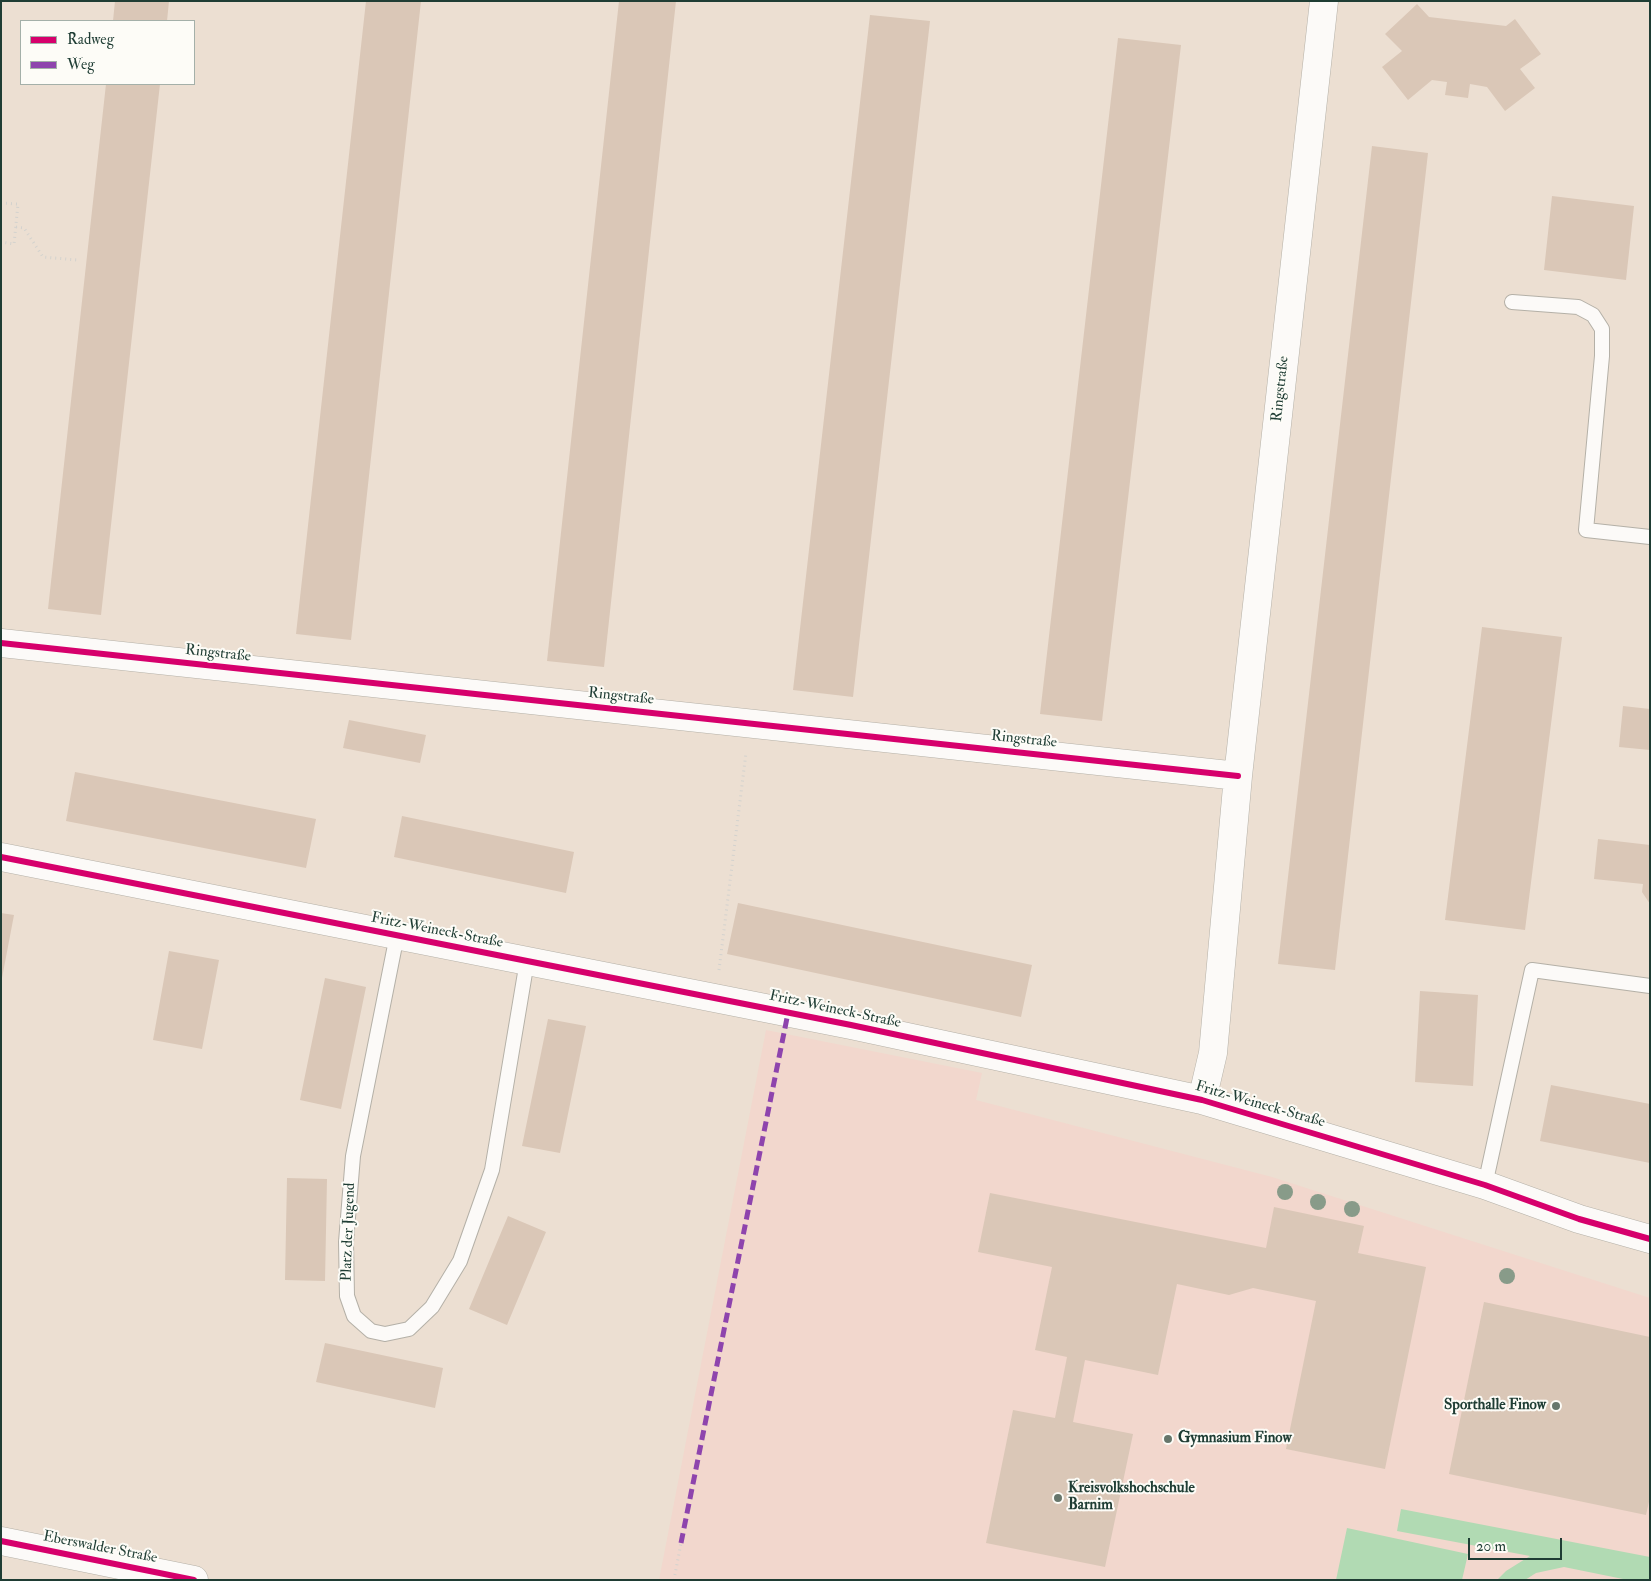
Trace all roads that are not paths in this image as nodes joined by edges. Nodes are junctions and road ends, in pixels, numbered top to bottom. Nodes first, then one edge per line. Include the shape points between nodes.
1 (1324, 1) edge
2 (1512, 302) dead end
3 (1650, 537) edge
4 (1, 643) edge
5 (1238, 776) junction
6 (1, 857) edge
7 (397, 935) junction
8 (527, 961) junction
9 (1650, 986) edge
10 (1202, 1100) junction
11 (1485, 1185) junction
12 (1650, 1239) edge
13 (1, 1541) edge
14 (194, 1580) edge

1 - 5 street, Ringstraße
2 - 3 lane via 1578,307 1593,315 1602,329 1586,530
4 - 5 street, Ringstraße
5 - 10 street, Ringstraße via 1213,1053
6 - 7 street, Fritz-Weineck-Straße
7 - 8 street, Fritz-Weineck-Straße
7 - 8 lane, Platz der Jugend via 353,1156 346,1242 347,1296 354,1316 371,1331 385,1334 409,1329 432,1307 460,1261 492,1170
8 - 10 street, Fritz-Weineck-Straße
9 - 11 lane via 1532,970
10 - 11 street, Fritz-Weineck-Straße
11 - 12 street, Fritz-Weineck-Straße via 1579,1219
13 - 14 street, Eberswalder Straße

